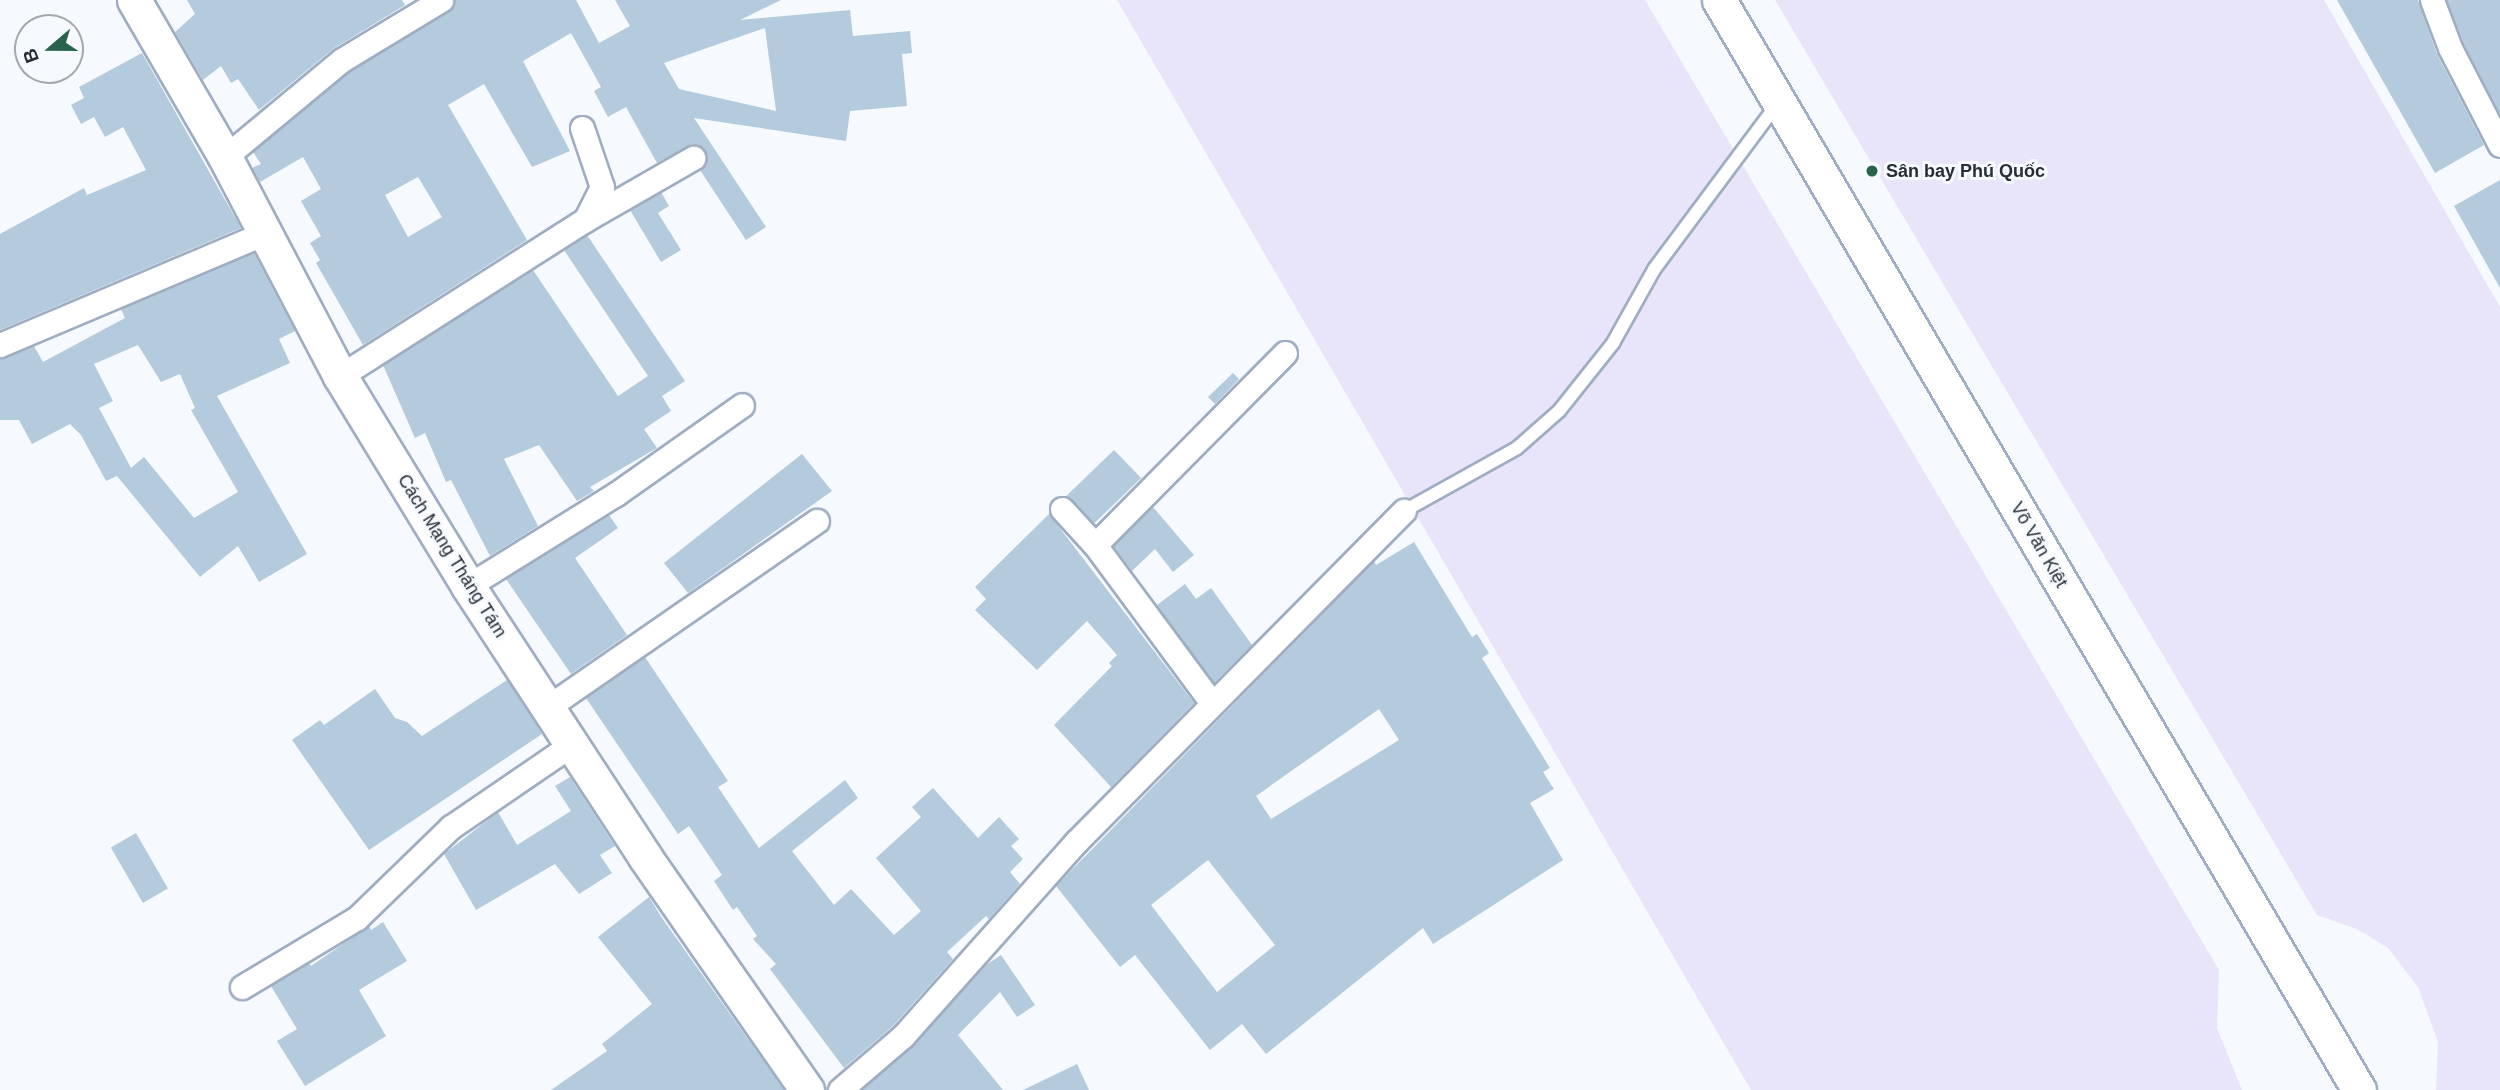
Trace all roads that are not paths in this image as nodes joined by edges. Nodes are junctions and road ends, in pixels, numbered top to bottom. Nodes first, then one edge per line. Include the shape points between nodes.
1 (134, 0) edge
2 (441, 0) edge
3 (1718, 0) edge
4 (2432, 0) edge
5 (1779, 101) junction
6 (582, 128) dead end
7 (2500, 145) edge
8 (225, 157) junction
9 (693, 158) dead end
10 (585, 219) junction
11 (265, 233) junction
12 (0, 345) edge
13 (1285, 353) dead end
14 (340, 376) junction
15 (742, 405) dead end
16 (1062, 509) dead end
17 (1404, 511) joint
18 (817, 521) dead end
19 (1096, 545) junction
20 (468, 586) junction
21 (1212, 703) junction
22 (548, 707) junction
23 (572, 744) junction
24 (242, 987) dead end
25 (807, 1090) edge
26 (840, 1090) edge
27 (2359, 1090) edge

1 - 8 street, Cách Mạng Tháng Tám
2 - 8 street via 342,60
3 - 5 street, Võ Văn Kiệt
4 - 7 street via 2450,48
5 - 17 lane via 1655,268 1613,343 1559,411 1517,448
5 - 27 street, Võ Văn Kiệt
6 - 10 street via 602,187
8 - 11 street, Cách Mạng Tháng Tám
9 - 10 street
10 - 14 street
11 - 12 street
11 - 14 street, Cách Mạng Tháng Tám
13 - 19 street
14 - 20 street, Cách Mạng Tháng Tám
15 - 20 street via 616,494
16 - 19 street
17 - 21 street
18 - 22 street
19 - 21 street
20 - 22 street, Cách Mạng Tháng Tám
21 - 26 street via 1076,842 903,1036
22 - 23 street, Cách Mạng Tháng Tám
23 - 24 street via 451,827 357,918
23 - 25 street, Cách Mạng Tháng Tám

